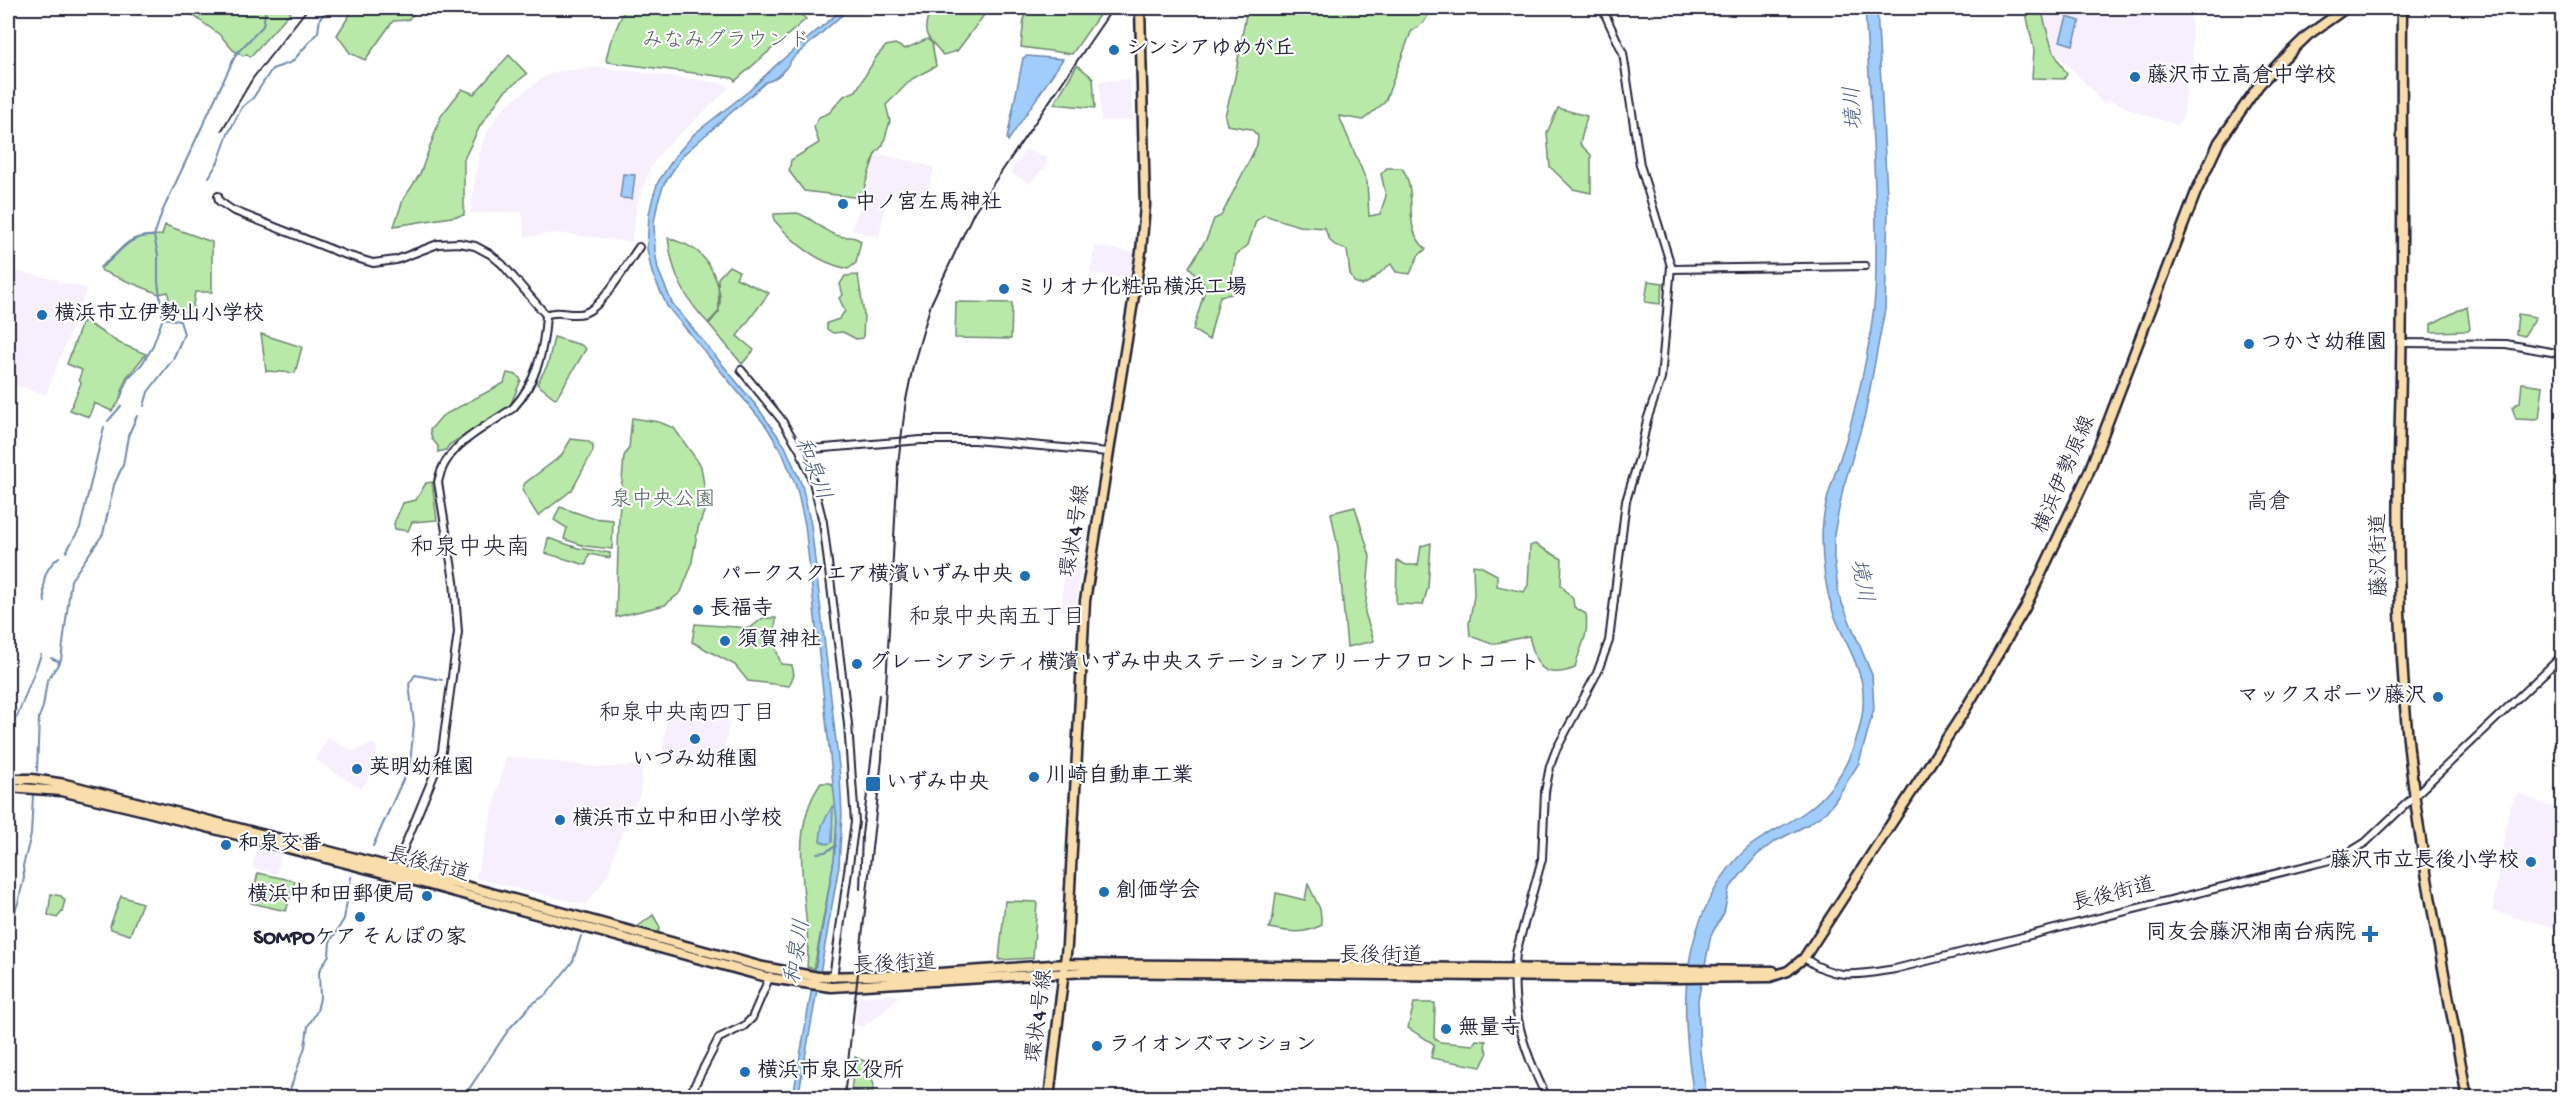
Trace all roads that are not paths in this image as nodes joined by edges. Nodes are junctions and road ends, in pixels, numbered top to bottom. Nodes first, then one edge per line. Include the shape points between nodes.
1 (1140, 8) edge
2 (1602, 8) edge
3 (2346, 8) edge
4 (2402, 8) edge
5 (218, 196) dead end
6 (639, 247) dead end
7 (1865, 266) dead end
8 (1671, 269) junction
9 (546, 315) junction
10 (2400, 343) junction
11 (2562, 354) edge
12 (741, 370) dead end
13 (800, 450) junction
14 (1108, 452) junction
15 (2562, 656) edge
16 (8, 778) edge
17 (8, 787) edge
18 (2415, 795) junction
19 (400, 870) junction
20 (1804, 958) junction
21 (1065, 968) junction
22 (1515, 972) junction
23 (770, 973) junction
24 (1713, 974) junction
25 (828, 981) junction
26 (688, 1098) edge
27 (1049, 1098) edge
28 (1547, 1098) edge
29 (2467, 1098) edge

1 - 14 main road, 環状4号線 via 1145,205 1132,316
2 - 8 street via 1623,53 1640,165
3 - 20 main road, 横浜伊勢原線 via 2308,35 2281,61 2219,142 2196,192 2088,474 2025,608 1965,710
4 - 10 main road, 藤沢街道
5 - 9 street via 232,210 364,262 389,262 446,243 475,246 502,264
6 - 9 street via 593,309 574,315
7 - 8 street
8 - 22 street via 1661,379 1626,501 1609,641 1550,765 1542,859 1516,953
9 - 19 street via 542,358 520,400 452,450 441,469 438,482 458,632 442,751 404,847
10 - 11 street via 2506,344
10 - 18 main road, 藤沢街道 via 2400,615
12 - 13 street via 781,419
13 - 14 street via 974,440
13 - 25 street via 823,522 855,805 855,837
14 - 21 main road, 環状4号線 via 1085,601
15 - 18 street, 長後街道
16 - 19 main road, 長後街道 via 65,784
17 - 23 main road, 長後街道 via 40,788 120,805
18 - 20 street, 長後街道 via 2366,842 2330,860 1895,969 1839,974 1820,970
18 - 29 main road, 藤沢街道
19 - 23 main road, 長後街道
20 - 24 main road, 長後街道 via 1766,972
21 - 22 main road, 長後街道
21 - 25 main road, 長後街道
21 - 27 main road, 環状4号線
22 - 24 main road, 長後街道 via 1680,978
22 - 24 main road, 長後街道 via 1684,969
22 - 28 street via 1517,1025
23 - 25 main road, 長後街道
23 - 26 street via 752,1018 716,1042

